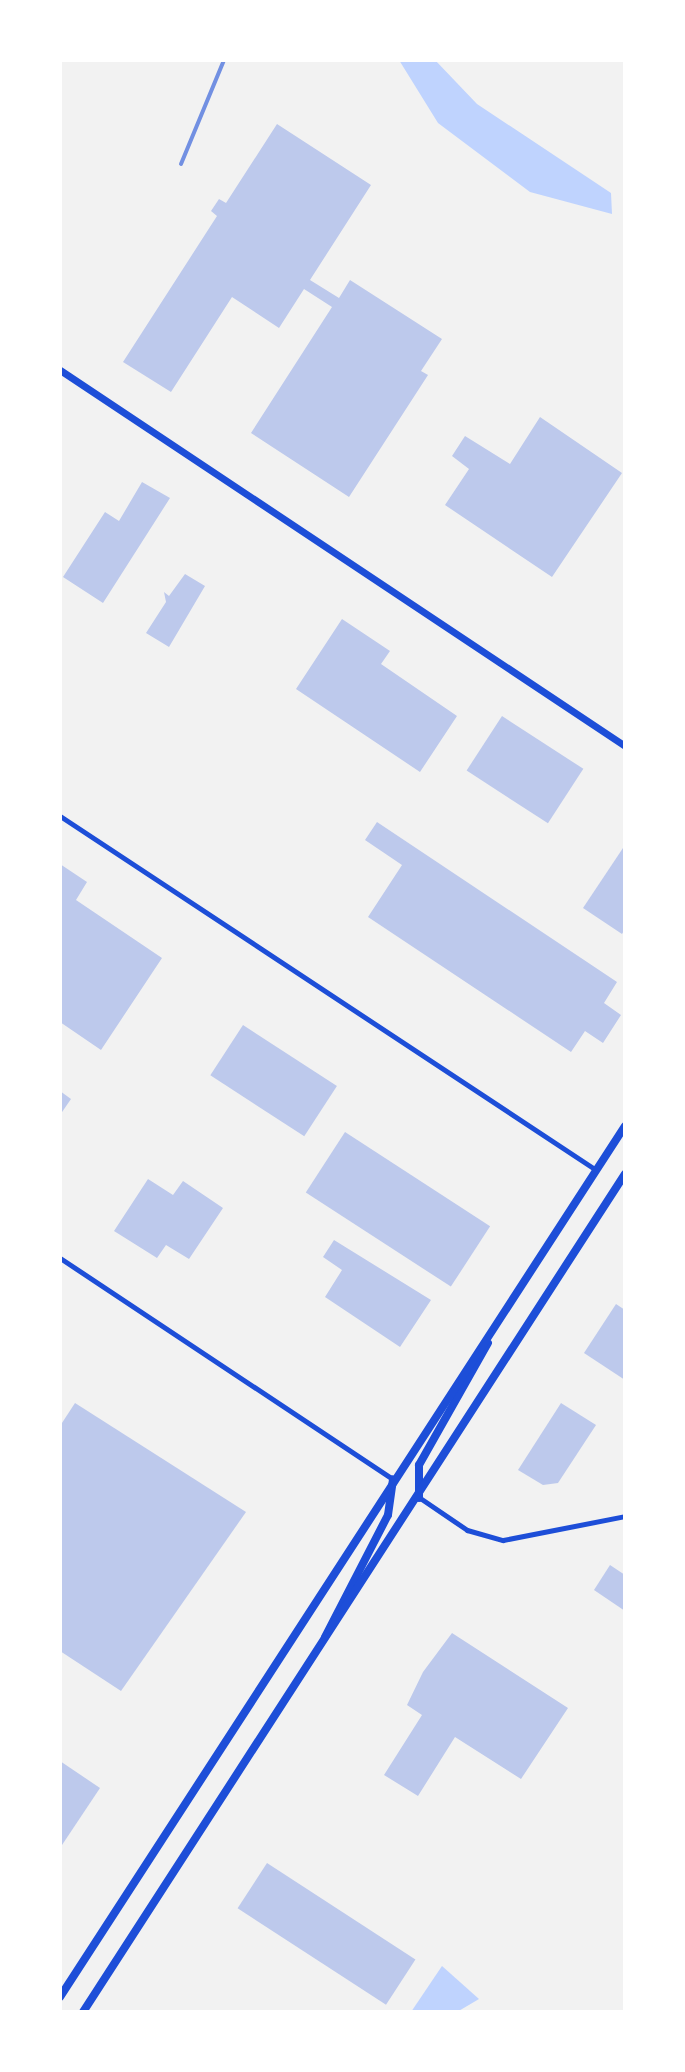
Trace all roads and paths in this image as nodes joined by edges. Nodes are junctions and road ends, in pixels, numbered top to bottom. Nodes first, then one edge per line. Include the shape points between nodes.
1 (60, 370) edge
2 (625, 746) edge
3 (60, 816) edge
4 (625, 1126) edge
5 (596, 1170) junction
6 (625, 1174) edge
7 (60, 1258) edge
8 (504, 1310) junction
9 (393, 1479) junction
10 (419, 1498) junction
11 (625, 1516) edge
12 (323, 1646) junction
13 (60, 1997) edge
14 (83, 2012) edge

1 - 2 street
3 - 5 street
4 - 5 main road
5 - 8 main road
6 - 10 main road
7 - 9 street
8 - 9 main road
8 - 10 main road via 419,1465
9 - 12 main road via 388,1515 330,1616
9 - 13 main road
10 - 11 street via 467,1530 503,1540
10 - 12 main road
12 - 14 main road

